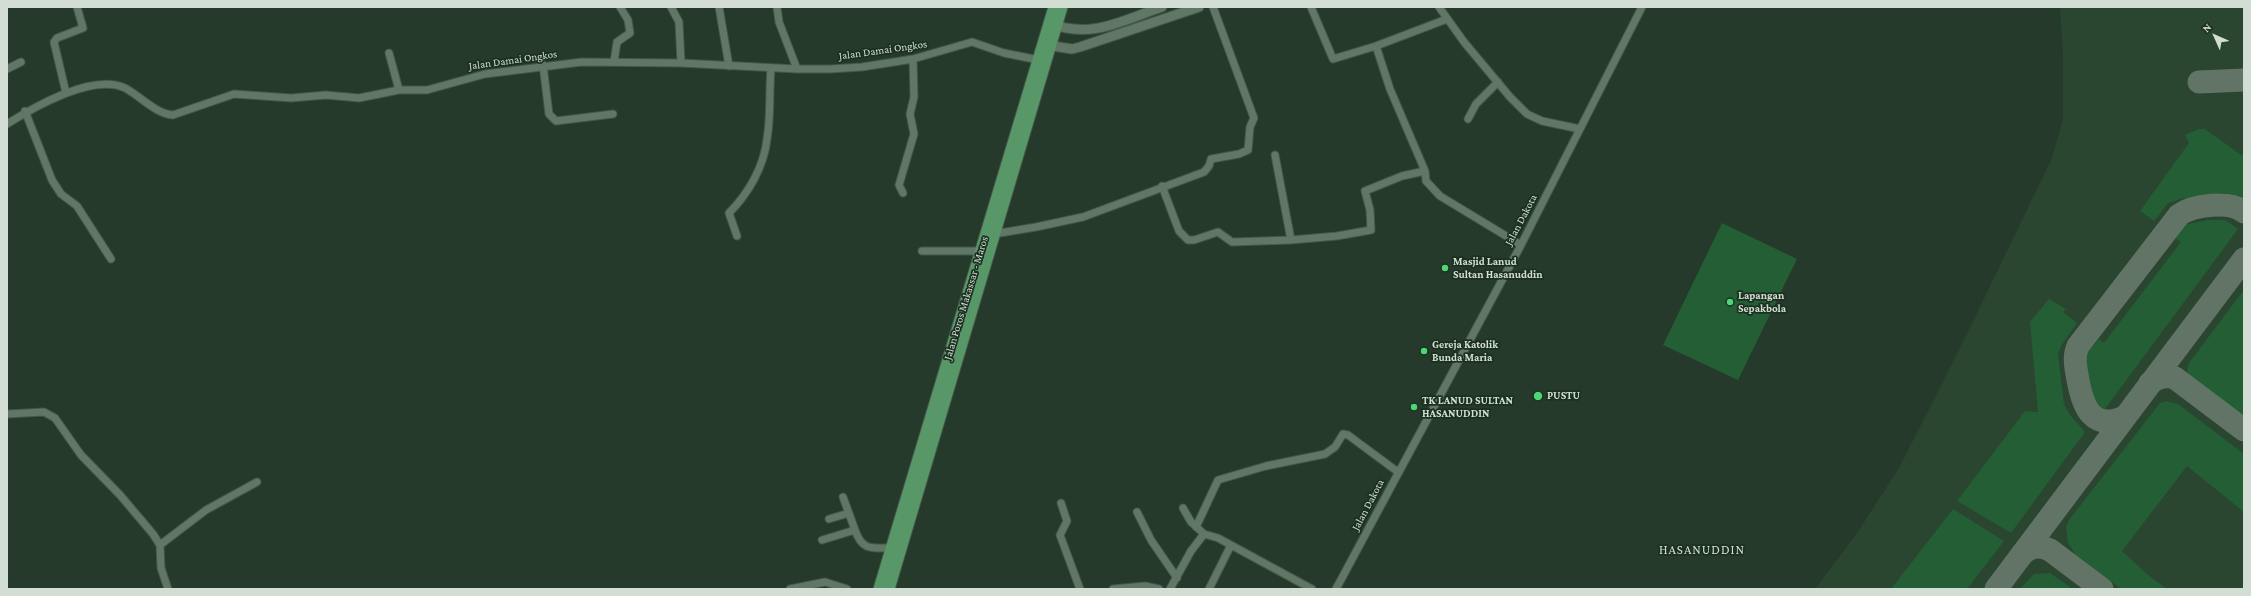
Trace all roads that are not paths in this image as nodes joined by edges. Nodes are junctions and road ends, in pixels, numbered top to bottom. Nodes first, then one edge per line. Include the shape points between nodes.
1 (77, 7) edge
2 (620, 7) edge
3 (671, 7) edge
4 (719, 7) edge
5 (777, 7) edge
6 (1054, 7) edge
7 (1062, 7) edge
8 (1162, 7) edge
9 (1199, 7) edge
10 (1213, 7) edge
11 (1311, 7) edge
12 (1439, 7) edge
13 (1642, 7) edge
14 (1130, 18) junction
15 (1447, 19) junction
16 (1053, 24) junction
17 (1133, 28) junction
18 (1047, 45) junction
19 (1376, 46) junction
20 (389, 53) dead end
21 (912, 58) junction
22 (1039, 60) junction
23 (21, 62) dead end
24 (614, 62) junction
25 (681, 63) junction
26 (543, 65) junction
27 (729, 66) junction
28 (771, 68) junction
29 (7, 69) edge
30 (797, 69) junction
31 (1498, 82) junction
32 (400, 90) junction
33 (66, 93) junction
34 (25, 111) junction
35 (613, 114) dead end
36 (1468, 119) dead end
37 (7, 124) edge
38 (1580, 129) junction
39 (1276, 155) dead end
40 (1425, 170) junction
41 (1162, 186) junction
42 (903, 193) dead end
43 (994, 234) junction
44 (737, 236) dead end
45 (1292, 240) junction
46 (1521, 245) junction
47 (922, 251) dead end
48 (980, 251) junction
49 (110, 259) dead end
50 (7, 414) edge
51 (1398, 472) junction
52 (257, 482) dead end
53 (843, 497) dead end
54 (1061, 503) dead end
55 (1183, 508) dead end
56 (1137, 512) dead end
57 (849, 513) junction
58 (829, 520) dead end
59 (1196, 527) junction
60 (855, 530) junction
61 (1204, 534) junction
62 (822, 540) dead end
63 (160, 545) junction
64 (1231, 545) junction
65 (891, 548) junction
66 (888, 576) junction
67 (1177, 578) junction
68 (168, 589) edge
69 (790, 589) edge
70 (847, 589) edge
71 (879, 589) edge
72 (889, 589) edge
73 (1080, 589) edge
74 (1113, 589) edge
75 (1159, 589) edge
76 (1170, 589) edge
77 (1209, 589) edge
78 (1312, 589) edge
79 (1336, 589) edge

1 - 33 street via 83,28 57,38 54,42
2 - 24 street via 628,20 630,33 617,42
3 - 25 street via 680,22
4 - 27 street
5 - 30 street via 779,22
6 - 16 highway, Jalan Poros Makassar - Maros
7 - 16 highway, Jalan Poros Makassar - Maros
8 - 14 street
9 - 17 street
10 - 41 street via 1254,118 1249,135 1250,144 1248,150 1239,154 1211,159 1204,172
11 - 19 street via 1333,59
12 - 15 street
13 - 38 street, Jalan Dakota
14 - 16 street via 1085,31
14 - 17 street
15 - 19 street
15 - 31 street
16 - 18 highway, Jalan Poros Makassar - Maros
17 - 18 street via 1076,48
18 - 22 highway, Jalan Poros Makassar - Maros
18 - 43 highway, Jalan Poros Makassar - Maros
19 - 40 street via 1390,90
20 - 32 street
21 - 22 street, Jalan Damai Ongkos via 972,42 1004,53
21 - 30 street, Jalan Damai Ongkos via 862,67
21 - 42 street via 914,97 910,114 914,131 899,185
22 - 48 highway, Jalan Poros Makassar - Maros
23 - 29 street
24 - 25 street, Jalan Damai Ongkos
24 - 26 street, Jalan Damai Ongkos
25 - 27 street, Jalan Damai Ongkos
26 - 32 street, Jalan Damai Ongkos via 485,74 427,90
26 - 35 street via 549,114 552,119 556,121
27 - 28 street, Jalan Damai Ongkos
28 - 30 street, Jalan Damai Ongkos
28 - 44 street via 767,140 749,190 730,213
31 - 36 street via 1476,104
31 - 38 street via 1518,105 1534,118
32 - 33 street, Jalan Damai Ongkos via 359,98 326,95 290,98 234,94 173,115 163,112 123,88 100,85
33 - 34 street, Jalan Damai Ongkos
34 - 37 street, Jalan Damai Ongkos
34 - 49 street via 52,180 61,194 77,206
38 - 46 street, Jalan Dakota
39 - 45 street
40 - 45 street via 1365,191 1370,210 1371,230
40 - 46 street via 1426,181 1440,196
41 - 43 street via 1114,207 1083,216 1036,228
41 - 45 street via 1179,231 1188,240 1218,232 1232,242
43 - 66 highway, Jalan Poros Makassar - Maros
46 - 51 street, Jalan Dakota
47 - 48 street
48 - 65 highway, Jalan Poros Makassar - Maros
50 - 63 street via 50,414 81,456 120,495
51 - 59 street via 1348,435 1342,434 1336,448 1325,454 1273,464 1218,480
51 - 79 street, Jalan Dakota
52 - 63 street via 206,510
53 - 57 street
54 - 73 street via 1067,521 1060,535
55 - 59 street
56 - 67 street via 1151,540
57 - 58 street
57 - 60 street
59 - 61 street
60 - 62 street
60 - 65 street via 860,543 864,546
61 - 64 street via 1212,535
61 - 67 street
63 - 68 street via 161,568
64 - 77 street
64 - 78 street
65 - 66 highway, Jalan Poros Makassar - Maros
66 - 71 highway, Jalan Poros Makassar - Maros
66 - 72 highway, Jalan Poros Makassar - Maros
67 - 76 street
69 - 70 street via 825,582
74 - 75 street via 1145,586

